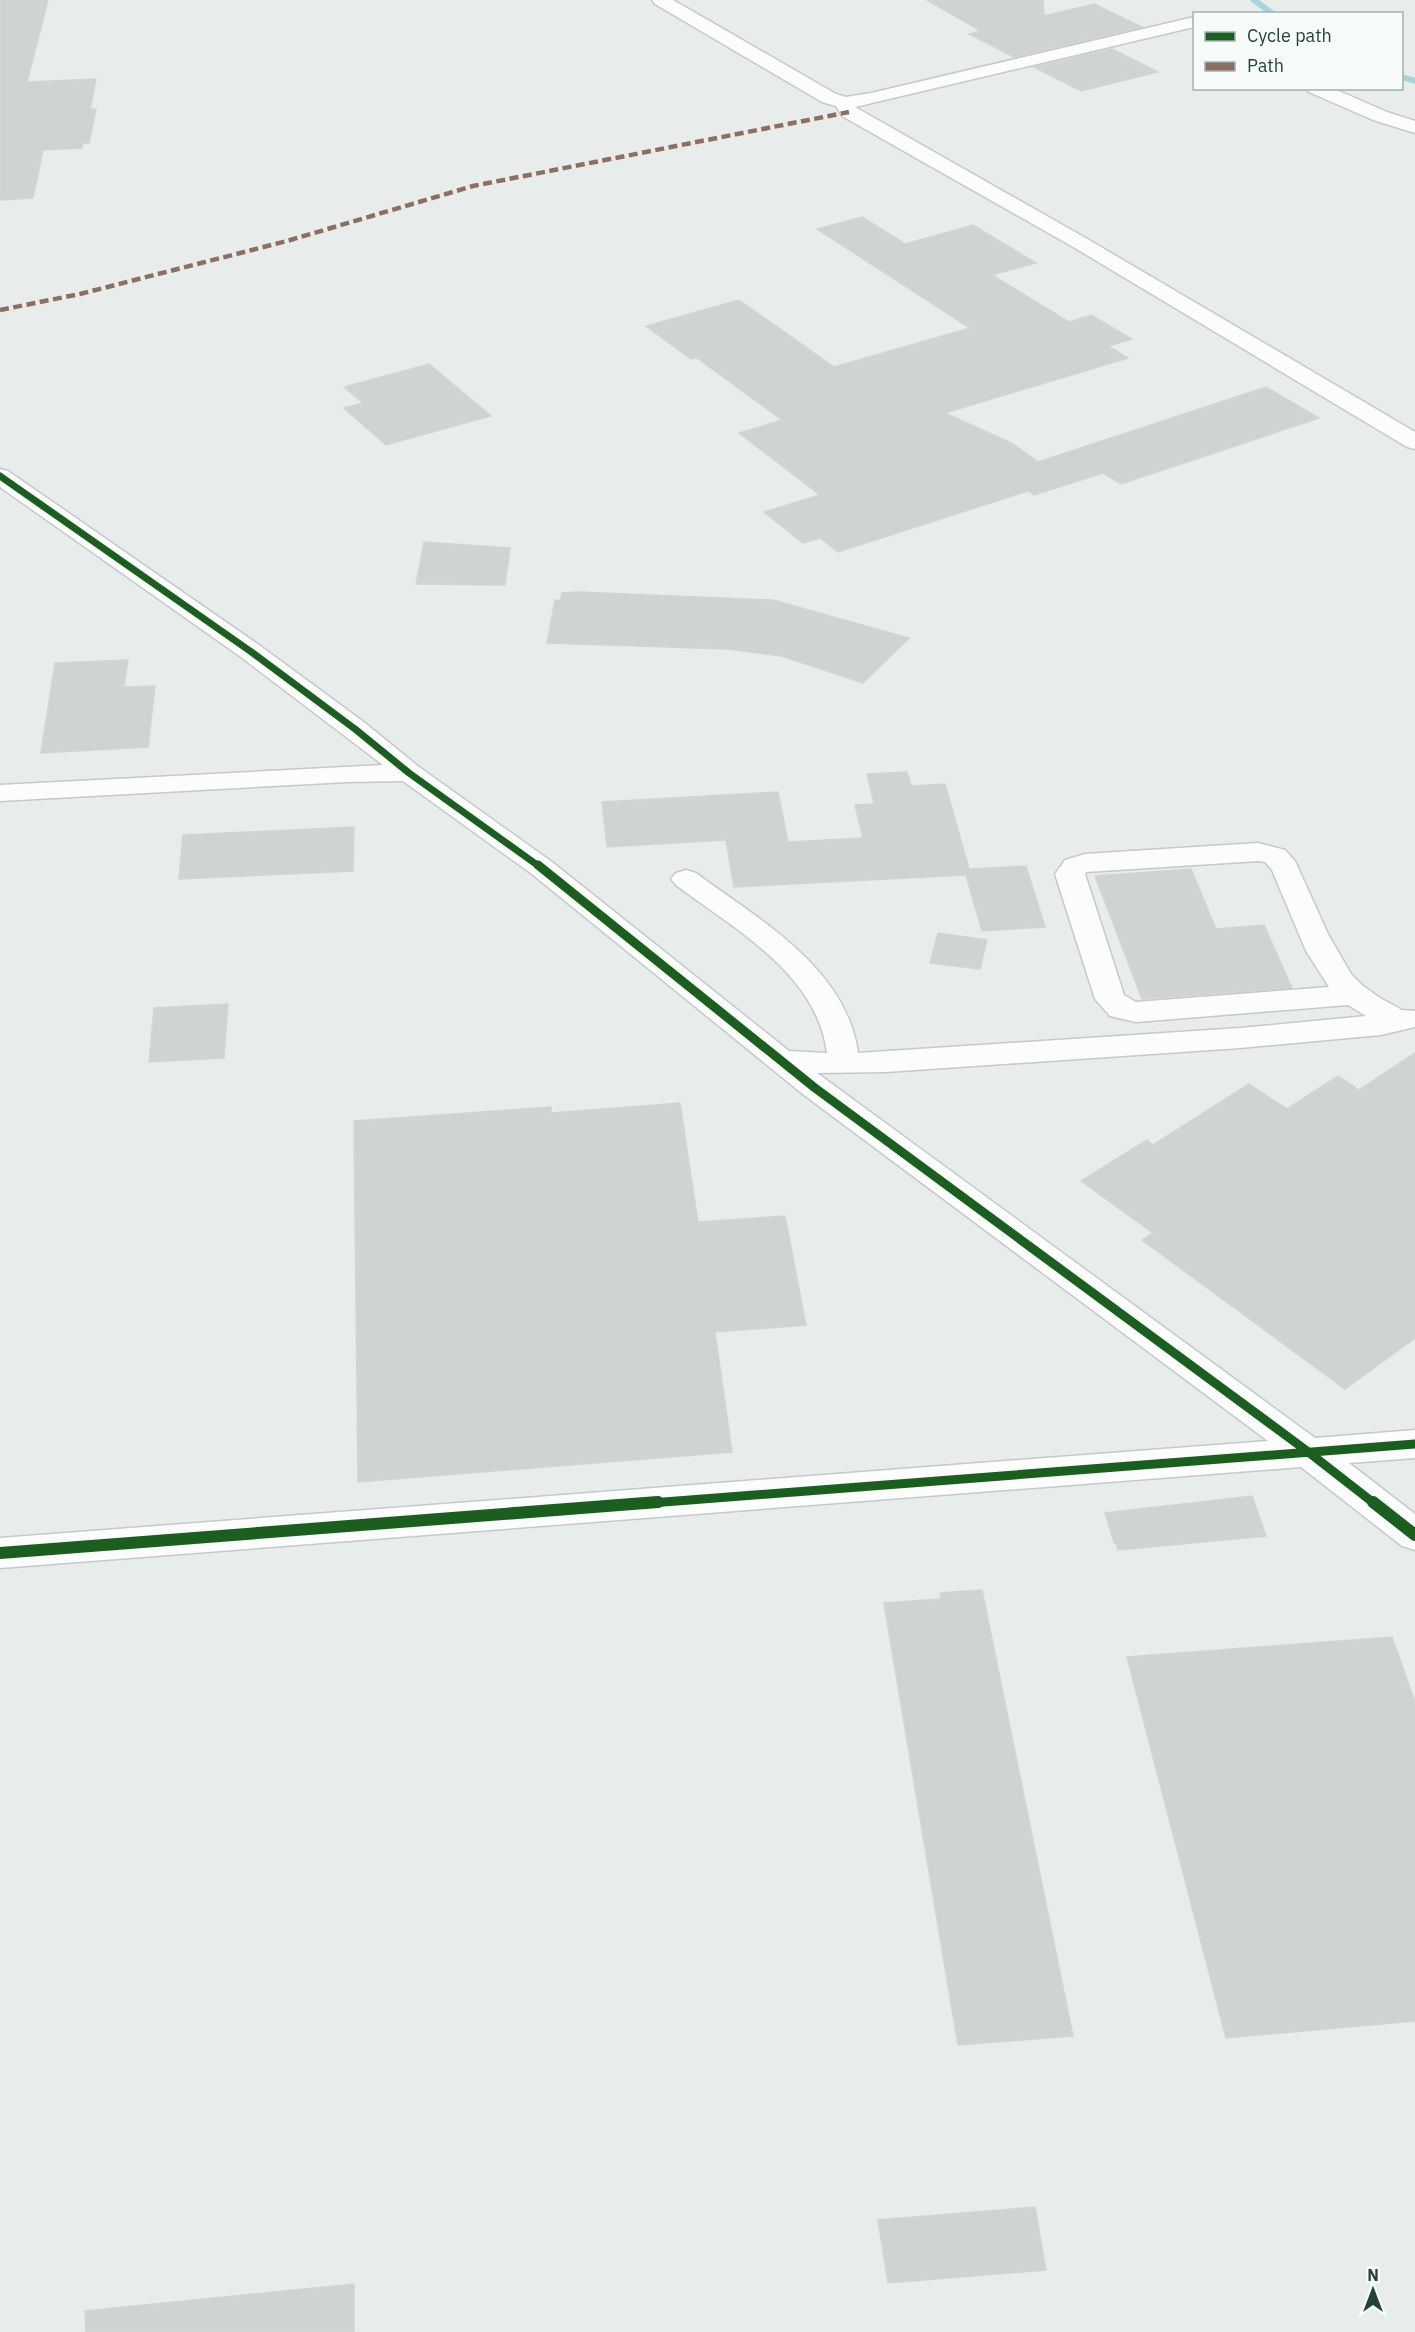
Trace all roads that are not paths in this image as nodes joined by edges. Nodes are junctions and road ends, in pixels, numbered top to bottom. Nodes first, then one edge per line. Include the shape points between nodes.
1 (661, 0) edge
2 (1193, 22) edge
3 (1320, 90) edge
4 (845, 103) junction
5 (1415, 127) edge
6 (1415, 442) edge
7 (0, 476) edge
8 (409, 773) junction
9 (0, 793) edge
10 (686, 879) dead end
11 (1353, 995) junction
12 (1407, 1019) edge
13 (780, 1061) junction
14 (844, 1064) junction
15 (1415, 1444) edge
16 (1307, 1451) junction
17 (1415, 1535) edge
18 (0, 1553) edge

1 - 4 street via 791,77
2 - 4 street
3 - 5 street
4 - 6 street via 849,112 1082,244
7 - 8 street via 250,651
8 - 9 street
8 - 13 street via 542,868
10 - 14 street via 800,967 823,996 837,1025
11 - 11 street via 1136,1012 1121,1009 1110,999 1071,874 1074,866 1258,852 1275,856 1285,867 1323,952
11 - 12 street
12 - 14 street via 1240,1038
13 - 14 street
13 - 16 street
15 - 16 street
16 - 17 street
16 - 18 street

